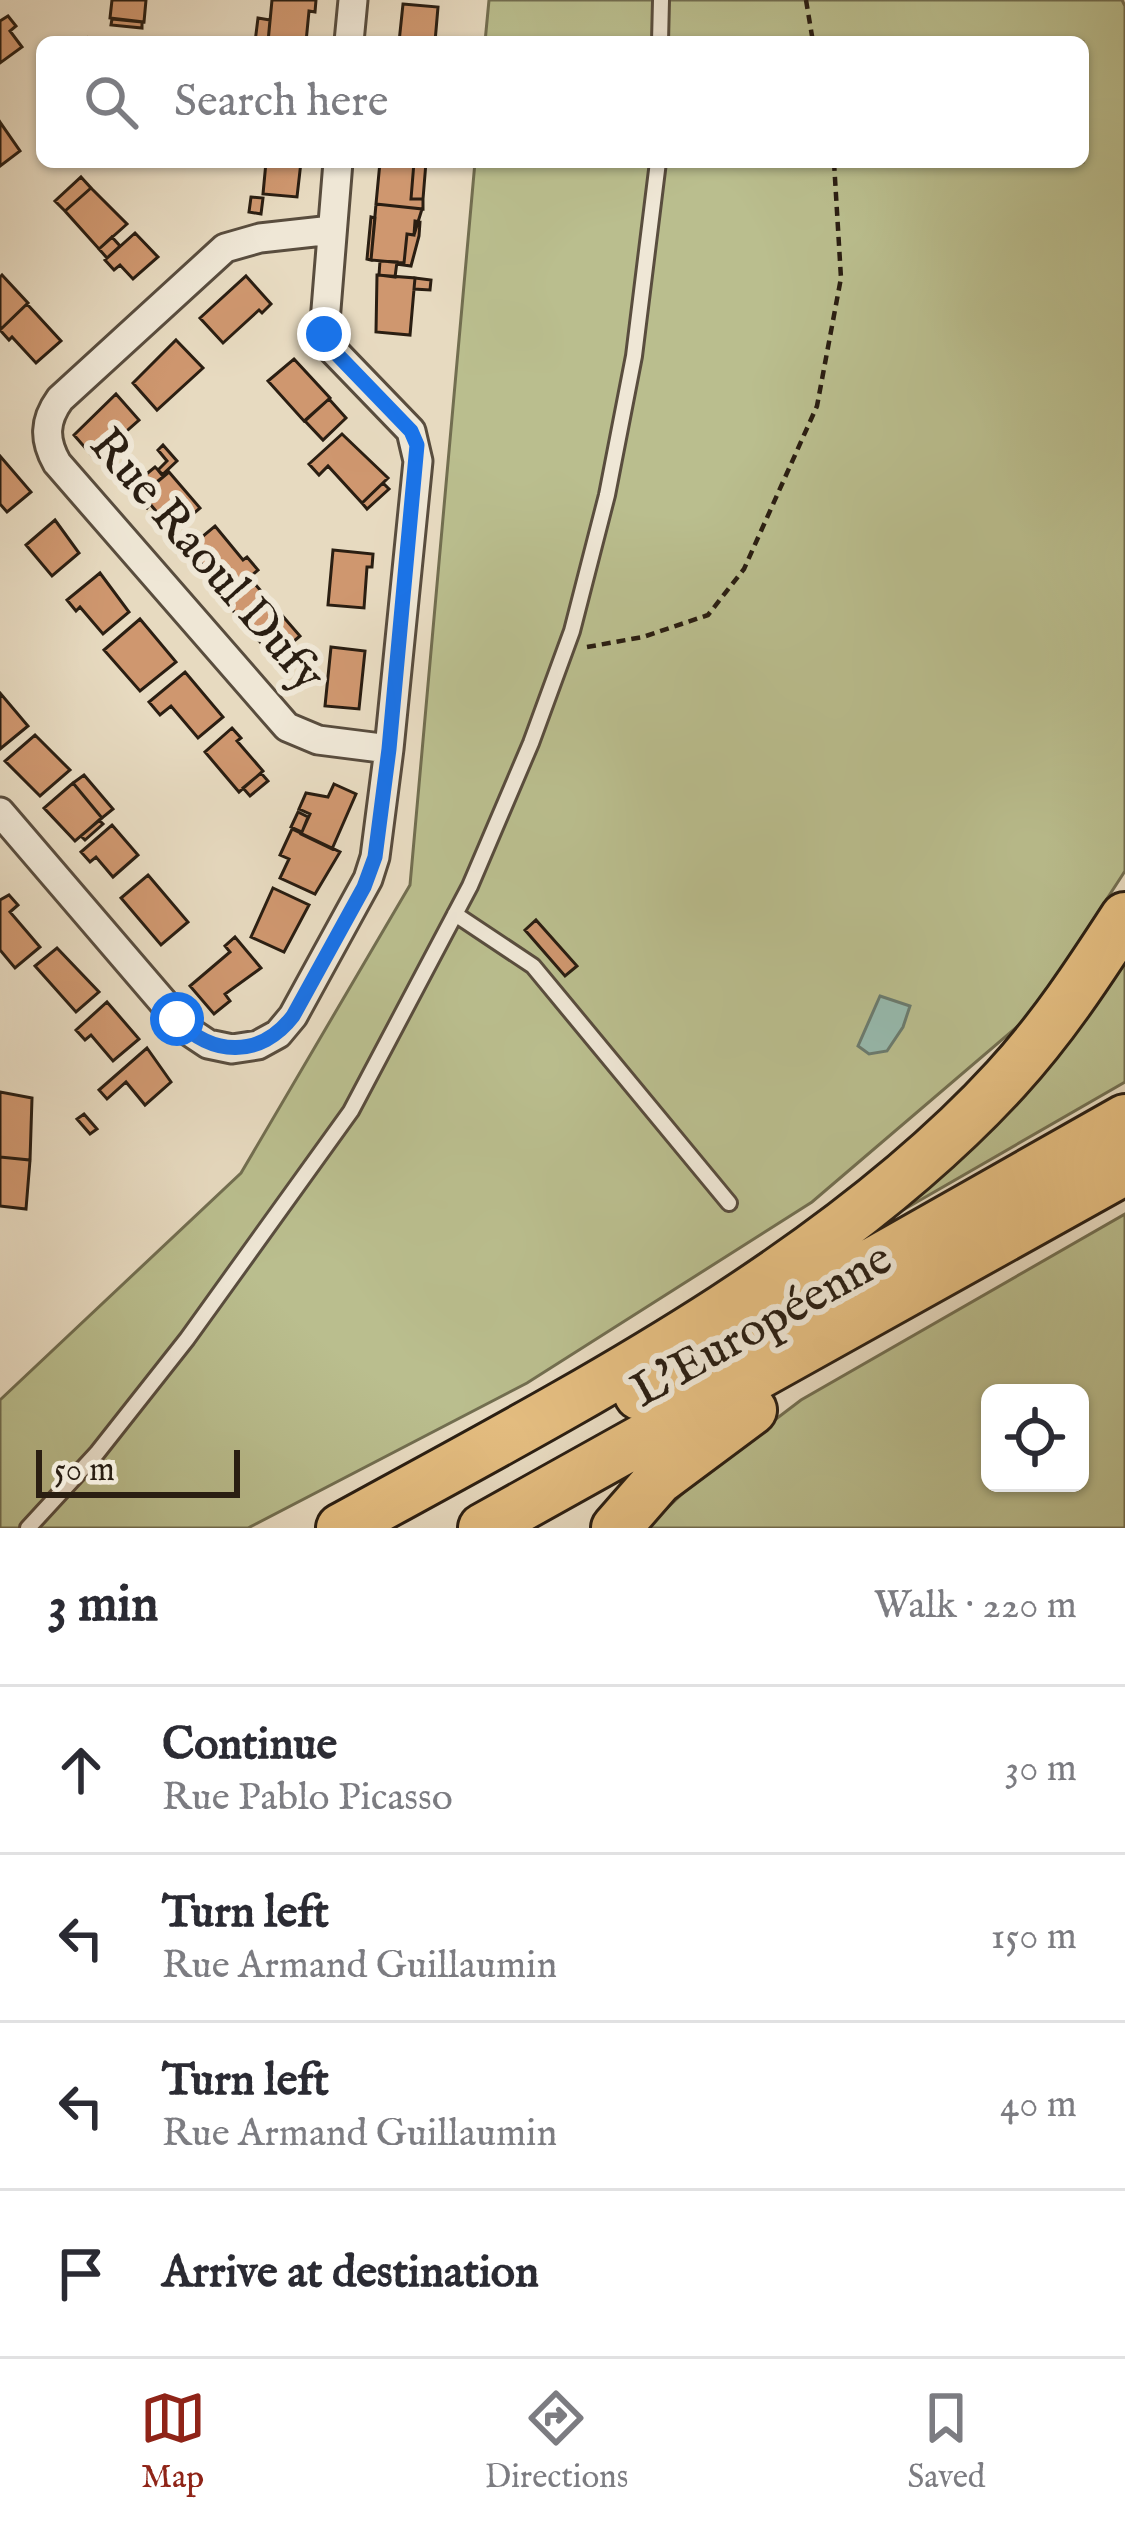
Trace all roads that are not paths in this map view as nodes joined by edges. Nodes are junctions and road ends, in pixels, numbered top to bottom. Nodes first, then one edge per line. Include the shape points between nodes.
1 (353, 0) edge
2 (661, 0) edge
3 (350, 36) edge
4 (660, 36) edge
5 (337, 168) edge
6 (657, 168) edge
7 (332, 230) junction
8 (389, 749) junction
9 (0, 812) edge
10 (455, 914) junction
11 (1125, 917) edge
12 (1125, 1120) edge
13 (1125, 1170) edge
14 (1125, 1180) edge
15 (729, 1203) dead end
16 (28, 1528) edge
17 (341, 1528) edge
18 (397, 1528) edge
19 (483, 1528) edge
20 (616, 1528) edge

1 - 3 street
2 - 4 lane
5 - 7 street
6 - 10 lane via 607,495 531,743
7 - 8 street via 326,341 417,445
7 - 8 street, Rue Raoul Dufy via 250,239 217,254 60,399 47,437 57,463 287,727 318,740
8 - 9 street via 364,887 285,1026 258,1045 208,1044 187,1030
10 - 15 lane via 533,966
10 - 16 lane via 351,1111 286,1206 98,1453
11 - 17 highway via 1008,1077 867,1206 658,1348
12 - 18 highway, L'Européenne
13 - 19 highway, L'Européenne
14 - 20 highway via 730,1424 658,1480

